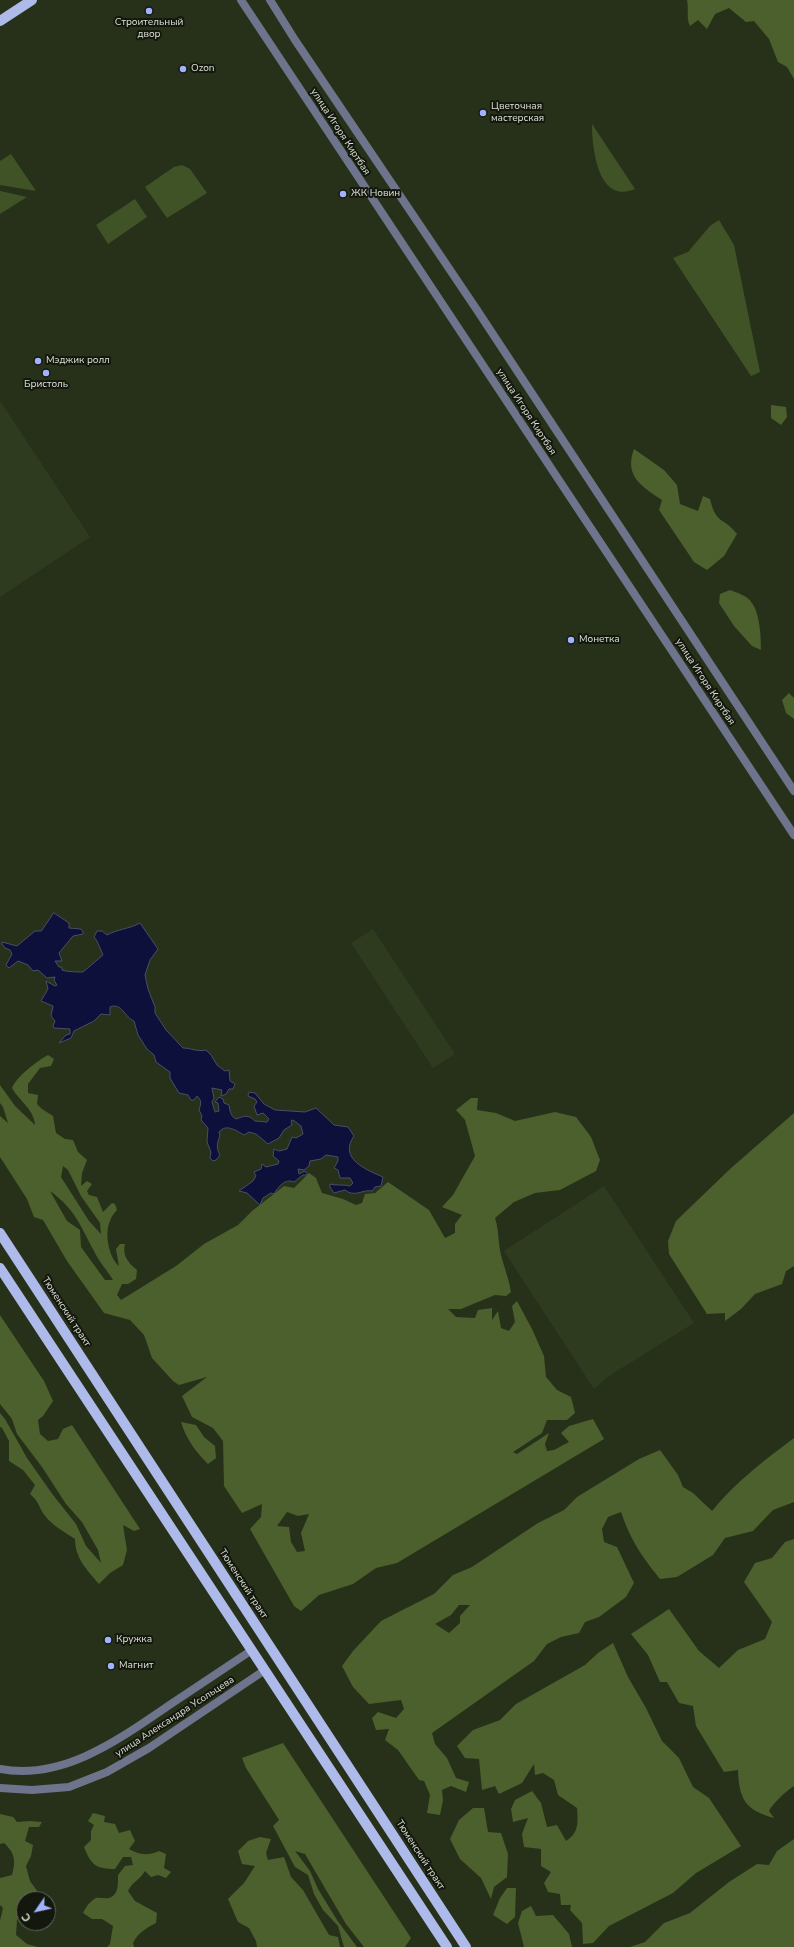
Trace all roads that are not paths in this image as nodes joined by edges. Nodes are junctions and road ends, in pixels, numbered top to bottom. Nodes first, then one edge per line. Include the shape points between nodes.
1 (32, 0) edge
2 (241, 0) edge
3 (270, 0) edge
4 (0, 21) edge
5 (794, 791) edge
6 (794, 835) edge
7 (0, 1233) edge
8 (0, 1268) edge
9 (252, 1650) junction
10 (265, 1670) junction
11 (0, 1769) edge
12 (0, 1788) edge
13 (447, 1947) edge
14 (466, 1947) edge

1 - 4 main road
2 - 6 street, улица Игоря Киртбая
3 - 5 street, улица Игоря Киртбая
7 - 14 main road, Тюменский тракт
8 - 9 main road
9 - 10 main road
9 - 11 street, улица Александра Усольцева via 144,1723 79,1760 35,1771
10 - 12 street, улица Александра Усольцева via 149,1748 108,1772 69,1787 32,1790
10 - 13 main road

